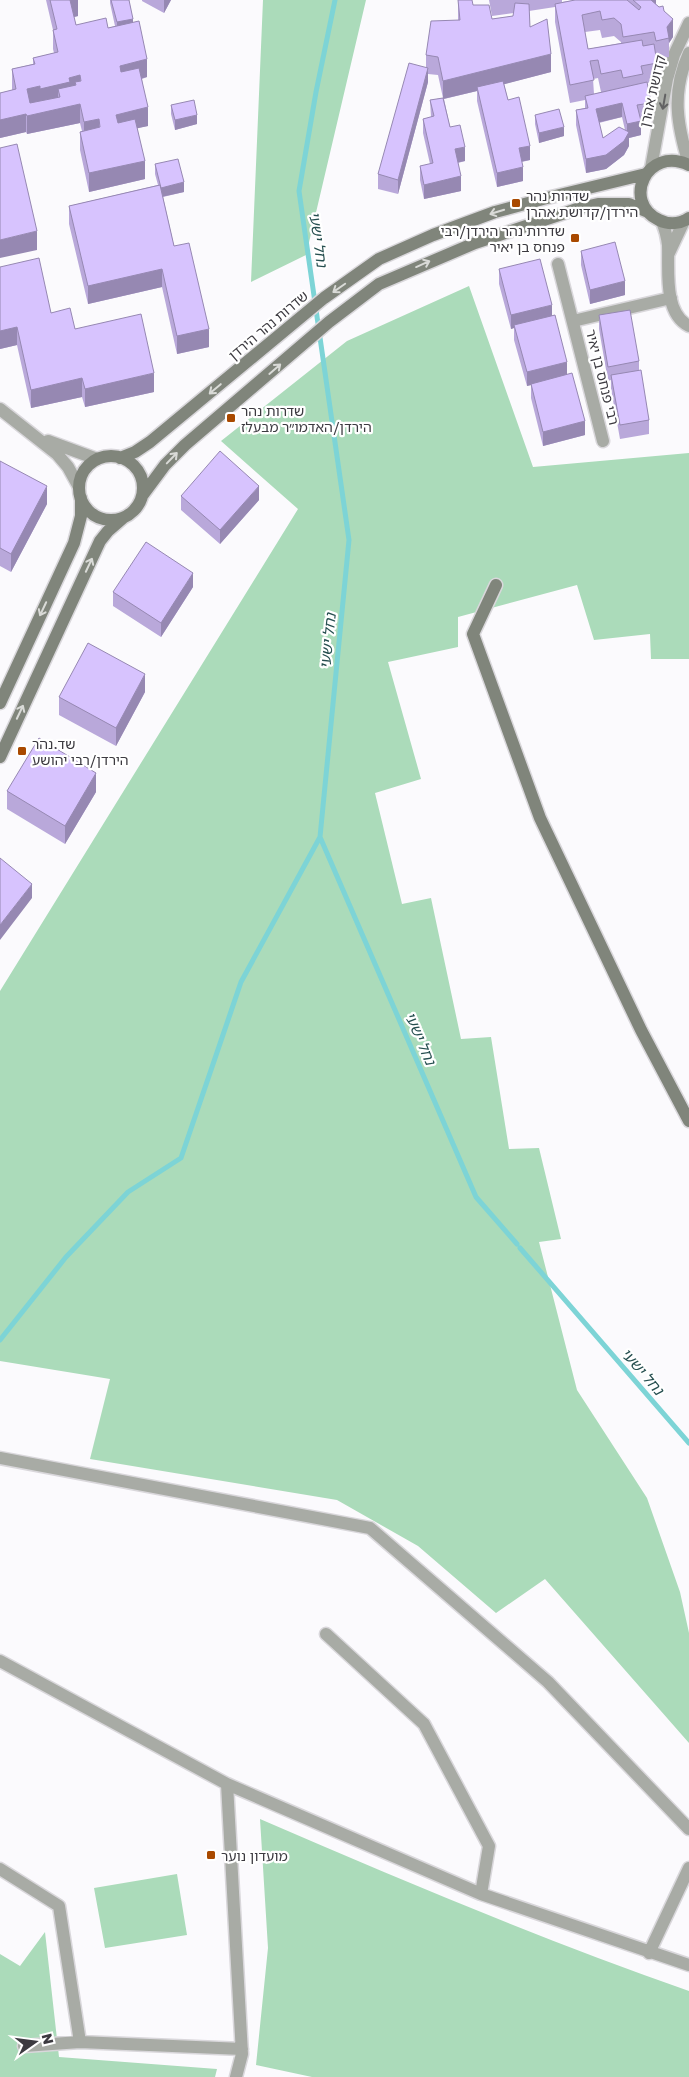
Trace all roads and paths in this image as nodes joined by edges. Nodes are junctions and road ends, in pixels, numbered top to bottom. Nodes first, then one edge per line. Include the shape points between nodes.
1 (689, 23) edge
2 (689, 53) edge
3 (689, 165) edge
4 (649, 171) junction
5 (648, 212) junction
6 (687, 220) edge
7 (662, 222) junction
8 (667, 260) junction
9 (558, 264) dead end
10 (671, 298) junction
11 (573, 321) junction
12 (689, 326) edge
13 (0, 409) edge
14 (28, 430) junction
15 (603, 441) dead end
16 (120, 458) junction
17 (97, 459) junction
18 (80, 493) junction
19 (142, 496) junction
20 (123, 518) junction
21 (496, 585) dead end
22 (0, 702) edge
23 (0, 756) edge
24 (689, 1121) edge
25 (0, 1458) edge
26 (326, 1634) dead end
27 (0, 1661) edge
28 (227, 1784) junction
29 (689, 1829) edge
30 (689, 1868) edge
31 (0, 1869) edge
32 (481, 1894) junction
33 (649, 1953) junction
34 (689, 1965) edge
35 (80, 2042) junction
36 (24, 2046) dead end
37 (242, 2049) junction
38 (236, 2077) edge

1 -> 4 street, קדושת אהרן via 667,79
2 - 3 street, קדושת אהרן via 677,101 680,134
3 - 4 main road, שדרות נהר הירדן via 666,160
4 - 5 main road via 640,193
4 -> 16 main road, שדרות נהר הירדן via 495,212 378,260 324,298 150,442
5 - 7 main road
19 -> 5 main road via 185,445 329,322 379,284 475,243 580,208 598,204 629,204
6 - 7 main road
6 - 8 street
7 - 8 street via 667,238
8 - 10 street
9 - 11 street, רבי פנחס בן יאיר
10 - 11 street, רבי פנחס בן יאיר
10 - 12 street via 676,314
11 - 15 street, רבי פנחס בן יאיר
13 - 14 street
14 - 17 street via 51,443
14 - 18 street via 68,467
16 - 17 main road
16 - 19 main road via 136,468 143,486
17 - 18 main road via 84,471
18 - 20 main road via 93,515 108,520
18 -> 22 main road via 81,516 74,543
19 - 20 main road via 132,513
23 -> 20 main road via 100,541
21 - 24 main road via 473,634 540,818 641,1030
25 - 29 street via 370,1528 548,1682
26 - 32 street via 424,1724 489,1846
27 - 28 street
28 - 32 street
28 - 37 street
30 - 33 street
31 - 35 street via 59,1906
32 - 33 street
33 - 34 street
35 - 36 street
35 - 37 street
37 - 38 street

